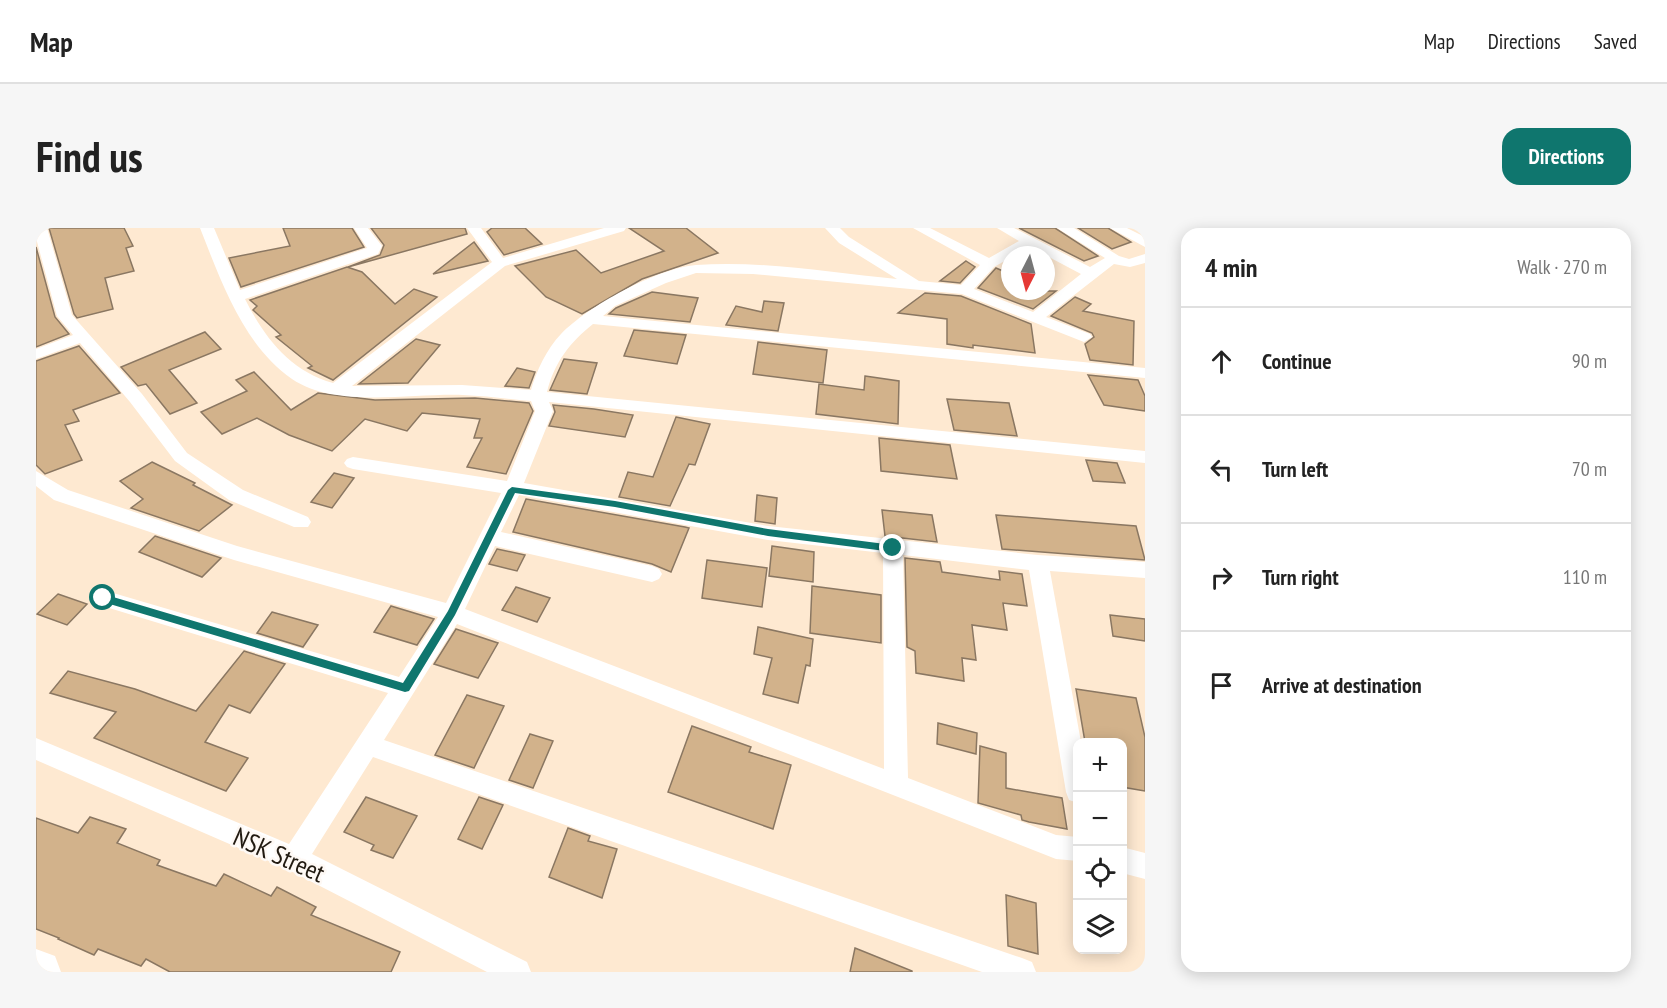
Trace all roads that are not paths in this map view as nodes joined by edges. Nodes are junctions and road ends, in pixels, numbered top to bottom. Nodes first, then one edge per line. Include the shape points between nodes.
1 (39, 228) edge
2 (207, 228) edge
3 (361, 228) edge
4 (474, 228) edge
5 (619, 228) edge
6 (832, 228) edge
7 (920, 228) edge
8 (1004, 228) edge
9 (1064, 228) edge
10 (1117, 228) edge
11 (1030, 241) junction
12 (1145, 243) edge
13 (1145, 258) edge
14 (1112, 259) junction
15 (500, 263) junction
16 (989, 264) junction
17 (1091, 273) junction
18 (918, 286) junction
19 (965, 290) junction
20 (237, 296) junction
21 (1036, 317) junction
22 (587, 320) junction
23 (83, 337) junction
24 (1084, 337) dead end
25 (36, 354) edge
26 (1145, 373) edge
27 (336, 389) junction
28 (538, 396) junction
29 (1145, 458) edge
30 (353, 463) dead end
31 (36, 477) edge
32 (512, 490) junction
33 (301, 522) dead end
34 (489, 537) junction
35 (893, 548) junction
36 (1038, 563) junction
37 (1145, 570) edge
38 (652, 574) dead end
39 (103, 598) dead end
40 (452, 613) junction
41 (405, 688) junction
42 (368, 746) junction
43 (36, 749) edge
44 (1073, 769) edge
45 (896, 784) junction
46 (1073, 849) edge
47 (294, 859) junction
48 (1127, 861) edge
49 (1145, 866) edge
50 (517, 972) edge
51 (1022, 972) edge

1 - 23 street via 65,316
2 - 20 street
3 - 20 street via 375,246 373,252
4 - 15 street
5 - 15 street
6 - 18 street via 844,240
7 - 16 street
8 - 11 street
9 - 14 street via 1109,253
10 - 12 street
11 - 16 street
11 - 17 street
13 - 14 street via 1130,263
14 - 17 street
15 - 27 street
16 - 19 street
17 - 21 street
18 - 19 street
18 - 22 street via 753,270 695,269 625,295
19 - 21 street
20 - 27 street via 259,338 296,374
21 - 24 street
22 - 26 street
22 - 28 street via 566,338 543,375
23 - 25 street
23 - 33 street via 181,457 236,495
27 - 28 street via 462,390
28 - 29 street
28 - 32 street via 544,411
30 - 32 street
31 - 40 street via 61,495 234,553
32 - 34 street
32 - 35 street via 615,504 768,533
34 - 38 street
34 - 40 street
35 - 36 street
35 - 45 street
36 - 37 street
36 - 44 street
39 - 41 street
40 - 41 street
40 - 45 street
41 - 42 street
42 - 47 street
42 - 51 street
43 - 47 street, NSK Street
45 - 46 street via 1056,847
47 - 50 street, NSK Street
48 - 49 street

